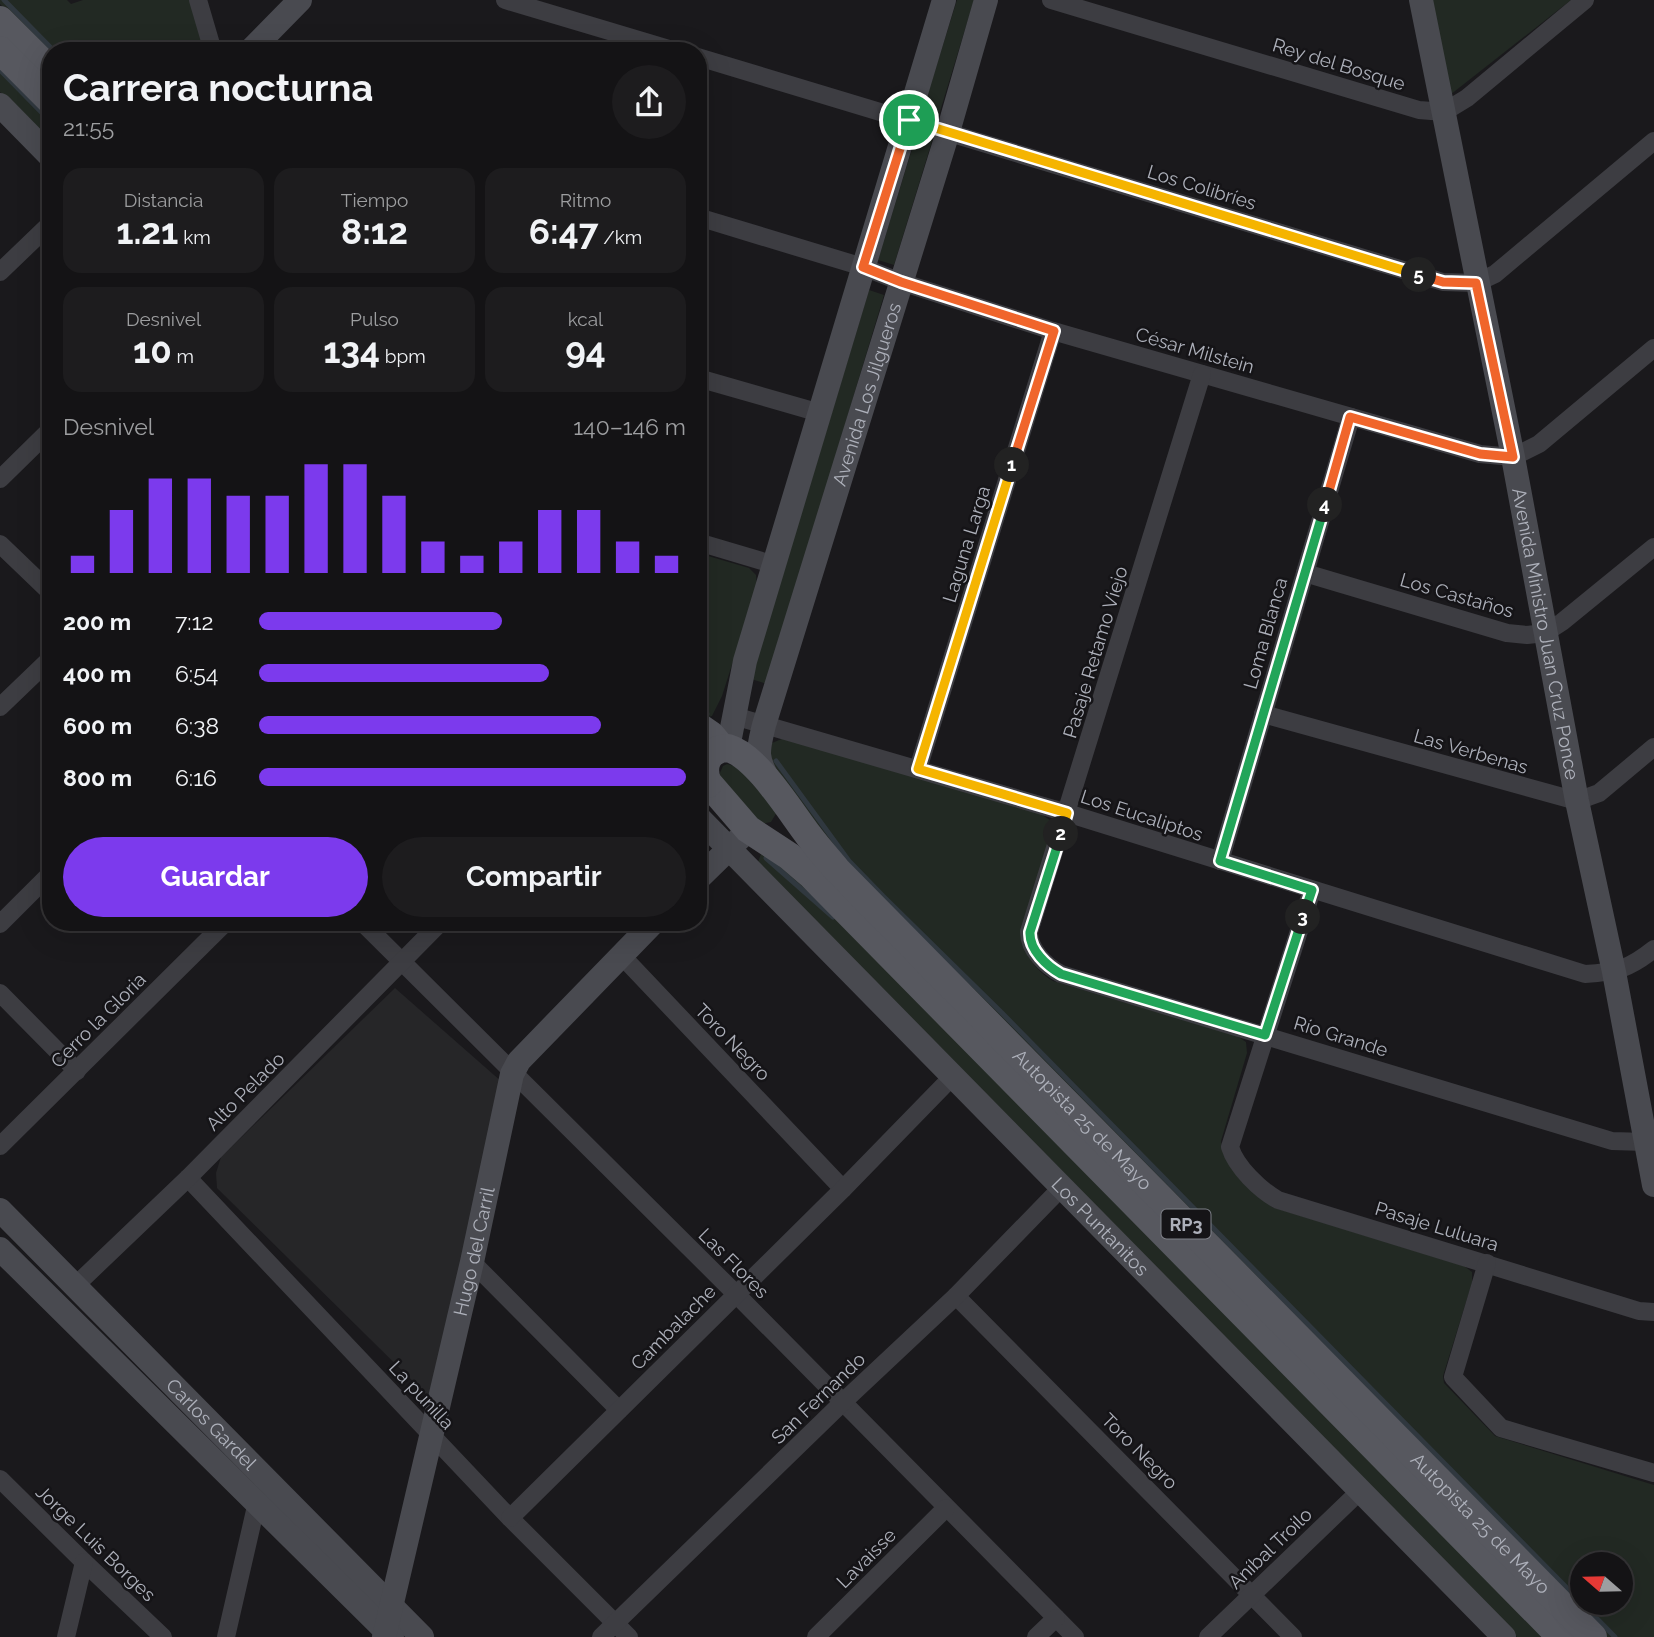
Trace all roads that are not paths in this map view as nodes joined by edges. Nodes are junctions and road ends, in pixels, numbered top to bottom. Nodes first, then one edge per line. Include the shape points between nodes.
1 (198, 0) edge
2 (300, 0) edge
3 (505, 0) edge
4 (944, 0) edge
5 (986, 0) edge
6 (1051, 0) edge
7 (1421, 0) edge
8 (1585, 0) edge
9 (0, 20) edge
10 (210, 42) edge
11 (259, 42) edge
12 (646, 42) edge
13 (0, 50) edge
14 (707, 60) edge
15 (42, 62) edge
16 (42, 92) edge
17 (0, 105) edge
18 (1444, 112) junction
19 (909, 120) junction
20 (948, 132) junction
21 (1654, 141) edge
22 (42, 148) edge
23 (707, 220) edge
24 (42, 232) edge
25 (863, 267) junction
26 (0, 272) edge
27 (901, 282) junction
28 (1476, 283) junction
29 (1054, 331) junction
30 (1653, 352) edge
31 (1202, 374) junction
32 (707, 381) edge
33 (820, 413) junction
34 (1350, 417) junction
35 (42, 438) edge
36 (1513, 457) junction
37 (0, 480) edge
38 (0, 544) edge
39 (707, 545) edge
40 (1654, 547) edge
41 (775, 565) junction
42 (1305, 573) junction
43 (42, 584) edge
44 (1545, 634) junction
45 (42, 667) edge
46 (0, 707) edge
47 (1263, 714) junction
48 (734, 716) junction
49 (764, 724) junction
50 (707, 732) edge
51 (1654, 747) edge
52 (725, 748) junction
53 (707, 760) edge
54 (918, 769) junction
55 (707, 783) edge
56 (780, 795) junction
57 (1577, 801) junction
58 (1067, 813) junction
59 (707, 821) edge
60 (745, 837) junction
61 (1220, 861) junction
62 (707, 871) edge
63 (42, 882) edge
64 (1312, 890) junction
65 (0, 924) edge
66 (217, 931) edge
67 (371, 931) edge
68 (432, 931) edge
69 (645, 931) edge
70 (1029, 942) joint
71 (1654, 949) edge
72 (621, 955) junction
73 (402, 963) junction
74 (1614, 972) junction
75 (0, 993) edge
76 (1265, 1035) junction
77 (77, 1071) junction
78 (512, 1074) junction
79 (953, 1076) junction
80 (1650, 1141) edge
81 (0, 1146) edge
82 (188, 1178) junction
83 (1654, 1185) edge
84 (1062, 1187) junction
85 (843, 1189) junction
86 (0, 1210) edge
87 (0, 1249) edge
88 (472, 1262) junction
89 (1487, 1263) junction
90 (76, 1285) junction
91 (736, 1294) junction
92 (956, 1296) junction
93 (1654, 1312) edge
94 (843, 1402) junction
95 (619, 1410) junction
96 (431, 1436) junction
97 (1654, 1473) edge
98 (0, 1479) edge
99 (1361, 1490) junction
100 (257, 1502) junction
101 (946, 1508) junction
102 (510, 1518) junction
103 (84, 1563) junction
104 (1251, 1594) junction
105 (392, 1605) junction
106 (1056, 1618) junction
107 (616, 1624) junction
108 (387, 1635) edge
109 (66, 1637) edge
110 (163, 1637) edge
111 (226, 1637) edge
112 (422, 1637) edge
113 (601, 1637) edge
114 (629, 1637) edge
115 (816, 1637) edge
116 (1036, 1637) edge
117 (1075, 1637) edge
118 (1208, 1637) edge
119 (1293, 1637) edge
120 (1504, 1637) edge
121 (1560, 1637) edge
122 (1593, 1637) edge

1 - 10 street
2 - 11 street
3 - 12 street
4 - 19 street, Avenida Los Jilgueros
5 - 20 street, Avenida Los Jilgueros
6 - 18 street, Rey del Bosque via 1419,110
7 - 18 street, Avenida Ministro Juan Cruz Ponce
8 - 18 street
9 - 15 main road
13 - 16 main road
14 - 19 street, Los Colibríes
17 - 22 street
18 - 28 street, Avenida Ministro Juan Cruz Ponce
19 - 20 street, Los Colibríes
19 - 25 street, Avenida Los Jilgueros
20 - 27 street, Avenida Los Jilgueros
20 - 28 street, Los Colibríes via 1443,282
21 - 28 street via 1495,274
23 - 25 street, César Milstein
24 - 26 street
25 - 27 street, César Milstein
25 - 33 street, Avenida Los Jilgueros
27 - 29 street, César Milstein
27 - 49 street, Avenida Los Jilgueros
28 - 36 street, Avenida Ministro Juan Cruz Ponce
29 - 31 street, César Milstein
29 - 54 street, Laguna Larga
30 - 36 street via 1539,444
31 - 34 street, César Milstein
31 - 58 street, Pasaje Retamo Viejo
32 - 33 street
33 - 41 street, Avenida Los Jilgueros
34 - 36 street, César Milstein via 1480,454
34 - 42 street, Loma Blanca
35 - 37 street
36 - 44 street, Avenida Ministro Juan Cruz Ponce
38 - 43 street
39 - 41 street
40 - 44 street
41 - 48 street, Avenida Los Jilgueros via 745,661
42 - 44 street, Los Castaños via 1507,633
42 - 47 street, Loma Blanca
44 - 57 street, Avenida Ministro Juan Cruz Ponce
45 - 46 street
47 - 57 street, Las Verbenas
47 - 61 street, Loma Blanca
48 - 49 street, Los Eucaliptos
48 - 52 street, Avenida Los Jilgueros
49 - 54 street, Los Eucaliptos
49 - 56 street, Avenida Los Jilgueros via 759,764
50 - 52 main road, RP3
51 - 57 street via 1599,793
52 - 53 main road, RP3
52 - 56 main road, RP3 via 744,758
54 - 58 street, Los Eucaliptos
55 - 60 main road, RP3
56 - 60 main road via 789,817 786,826 770,836
56 - 122 main road, Autopista 25 de Mayo / RP3 via 837,870
57 - 74 street, Avenida Ministro Juan Cruz Ponce
58 - 61 street, Los Eucaliptos
58 - 70 street, Pasaje Retamo Viejo
59 - 60 street, Los Puntanitos
60 - 62 street
60 - 79 street, Los Puntanitos
60 - 121 main road, Autopista 25 de Mayo / RP3 via 789,856 810,874
61 - 64 street, Los Eucaliptos
63 - 65 street
64 - 74 street, Los Eucaliptos via 1585,974
64 - 76 street
66 - 77 street, Cerro la Gloria
67 - 73 street, Las Flores
68 - 73 street, Alto Pelado
69 - 72 street, Hugo del Carril
70 - 76 street, Río Grande via 1048,967 1061,974
71 - 74 street, Los Eucaliptos
72 - 78 street, Hugo del Carril
72 - 85 street, Toro Negro
73 - 78 street, Las Flores
73 - 82 street, Alto Pelado
74 - 80 street, Avenida Ministro Juan Cruz Ponce
75 - 77 street
76 - 80 street, Río Grande via 1612,1141
76 - 89 street, Pasaje Luluara via 1230,1147 1234,1159 1269,1195
77 - 81 street, Cerro la Gloria
78 - 88 street, Hugo del Carril
78 - 91 street, Las Flores
79 - 84 street, Los Puntanitos
79 - 85 street, Cambalache
80 - 83 street, Avenida Ministro Juan Cruz Ponce
82 - 90 street, Alto Pelado
82 - 96 street, La punilla
84 - 92 street, San Fernando
84 - 99 street, Los Puntanitos
85 - 91 street, Cambalache
86 - 90 street, Carlos Gardel
87 - 100 street, Carlos Gardel
88 - 95 street
88 - 96 street, Hugo del Carril
89 - 93 street, Pasaje Luluara
89 - 97 street via 1453,1377 1501,1428
90 - 105 street, Carlos Gardel
91 - 94 street, Las Flores
91 - 95 street, Cambalache
92 - 94 street, San Fernando
92 - 104 street, Toro Negro
94 - 101 street, Las Flores
94 - 107 street, San Fernando
95 - 102 street, Cambalache
96 - 102 street, La punilla
96 - 105 street, Hugo del Carril
98 - 103 street, Jorge Luis Borges
99 - 104 street, Aníbal Troilo
99 - 120 street, Los Puntanitos
100 - 108 street, Carlos Gardel
100 - 111 street
101 - 106 street, Las Flores
101 - 115 street, Lavaisse
102 - 107 street, La punilla
103 - 109 street
103 - 110 street, Jorge Luis Borges
104 - 118 street, Aníbal Troilo
104 - 119 street, Toro Negro
105 - 108 street, Hugo del Carril
105 - 112 street, Carlos Gardel
106 - 116 street
106 - 117 street, Las Flores
107 - 113 street, San Fernando
107 - 114 street, La punilla

